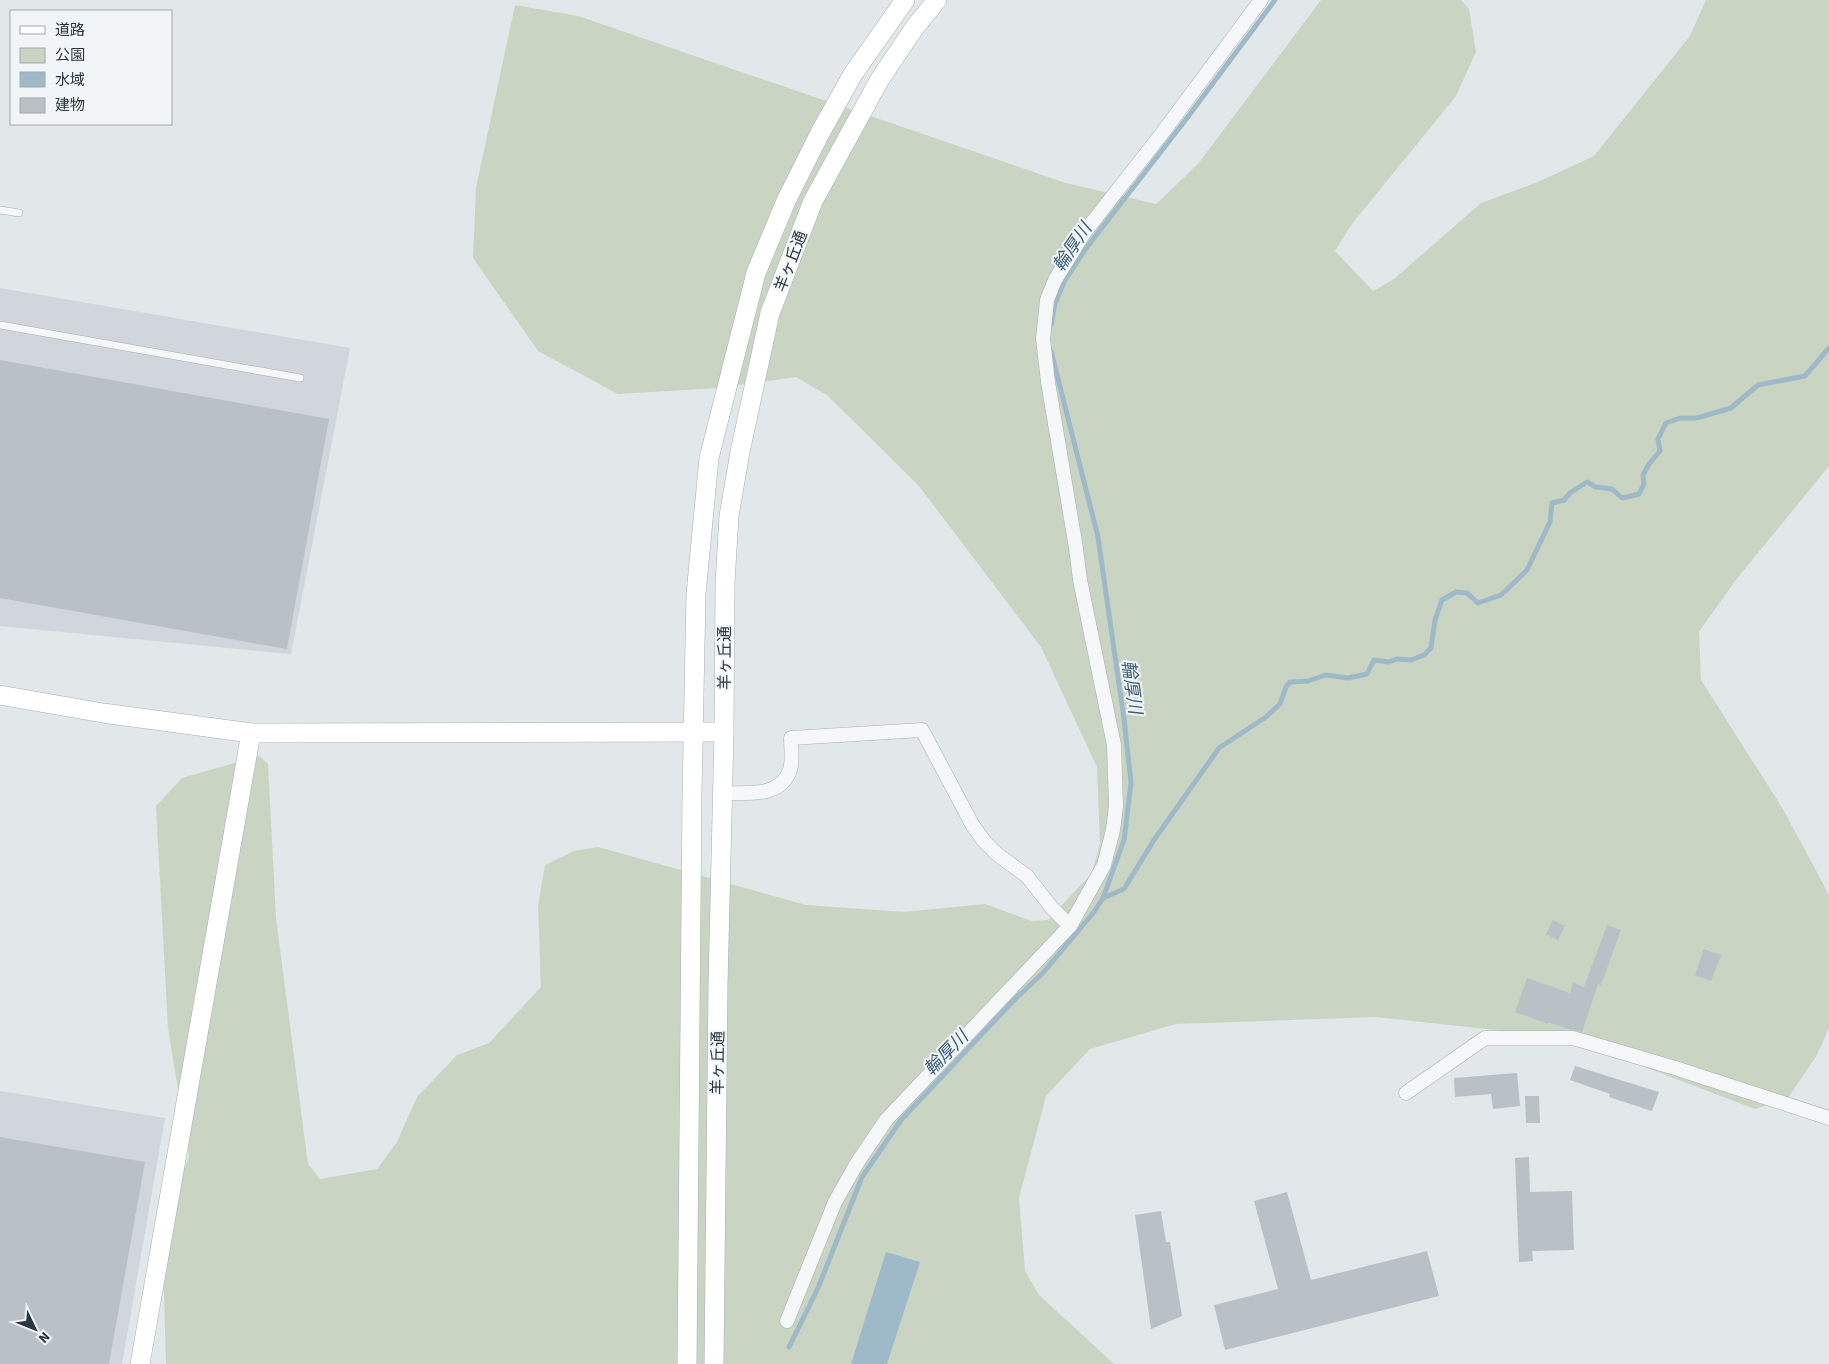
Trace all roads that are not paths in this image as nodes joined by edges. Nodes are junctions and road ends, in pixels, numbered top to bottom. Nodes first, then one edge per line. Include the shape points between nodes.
1 (905, 0) edge
2 (937, 0) edge
3 (1261, 0) edge
4 (0, 210) edge
5 (19, 212) dead end
6 (0, 325) edge
7 (300, 378) dead end
8 (0, 695) edge
9 (251, 732) junction
10 (693, 732) junction
11 (724, 732) junction
12 (723, 793) junction
13 (1070, 926) junction
14 (1406, 1093) dead end
15 (1829, 1118) edge
16 (787, 1321) dead end
17 (140, 1364) edge
18 (687, 1364) edge
19 (714, 1364) edge

1 - 10 main road, 羊ヶ丘通 via 853,74 820,133 786,201 756,273 709,458 696,594
2 - 11 main road, 羊ヶ丘通 via 880,79 812,202 770,313 729,516
3 - 13 street via 1084,233 1055,280 1047,300 1043,339 1048,382 1080,580 1114,745 1116,806 1113,830 1104,865
4 - 5 lane
6 - 7 lane
8 - 9 main road via 103,713
9 - 10 main road
9 - 17 main road
10 - 11 main road
10 - 18 main road, 羊ヶ丘通
11 - 12 main road, 羊ヶ丘通
12 - 13 street via 766,792 777,786 790,769 790,738 922,730 984,841 1027,876
12 - 19 main road, 羊ヶ丘通
13 - 16 street via 886,1120 836,1202
14 - 15 street via 1485,1038 1573,1038

